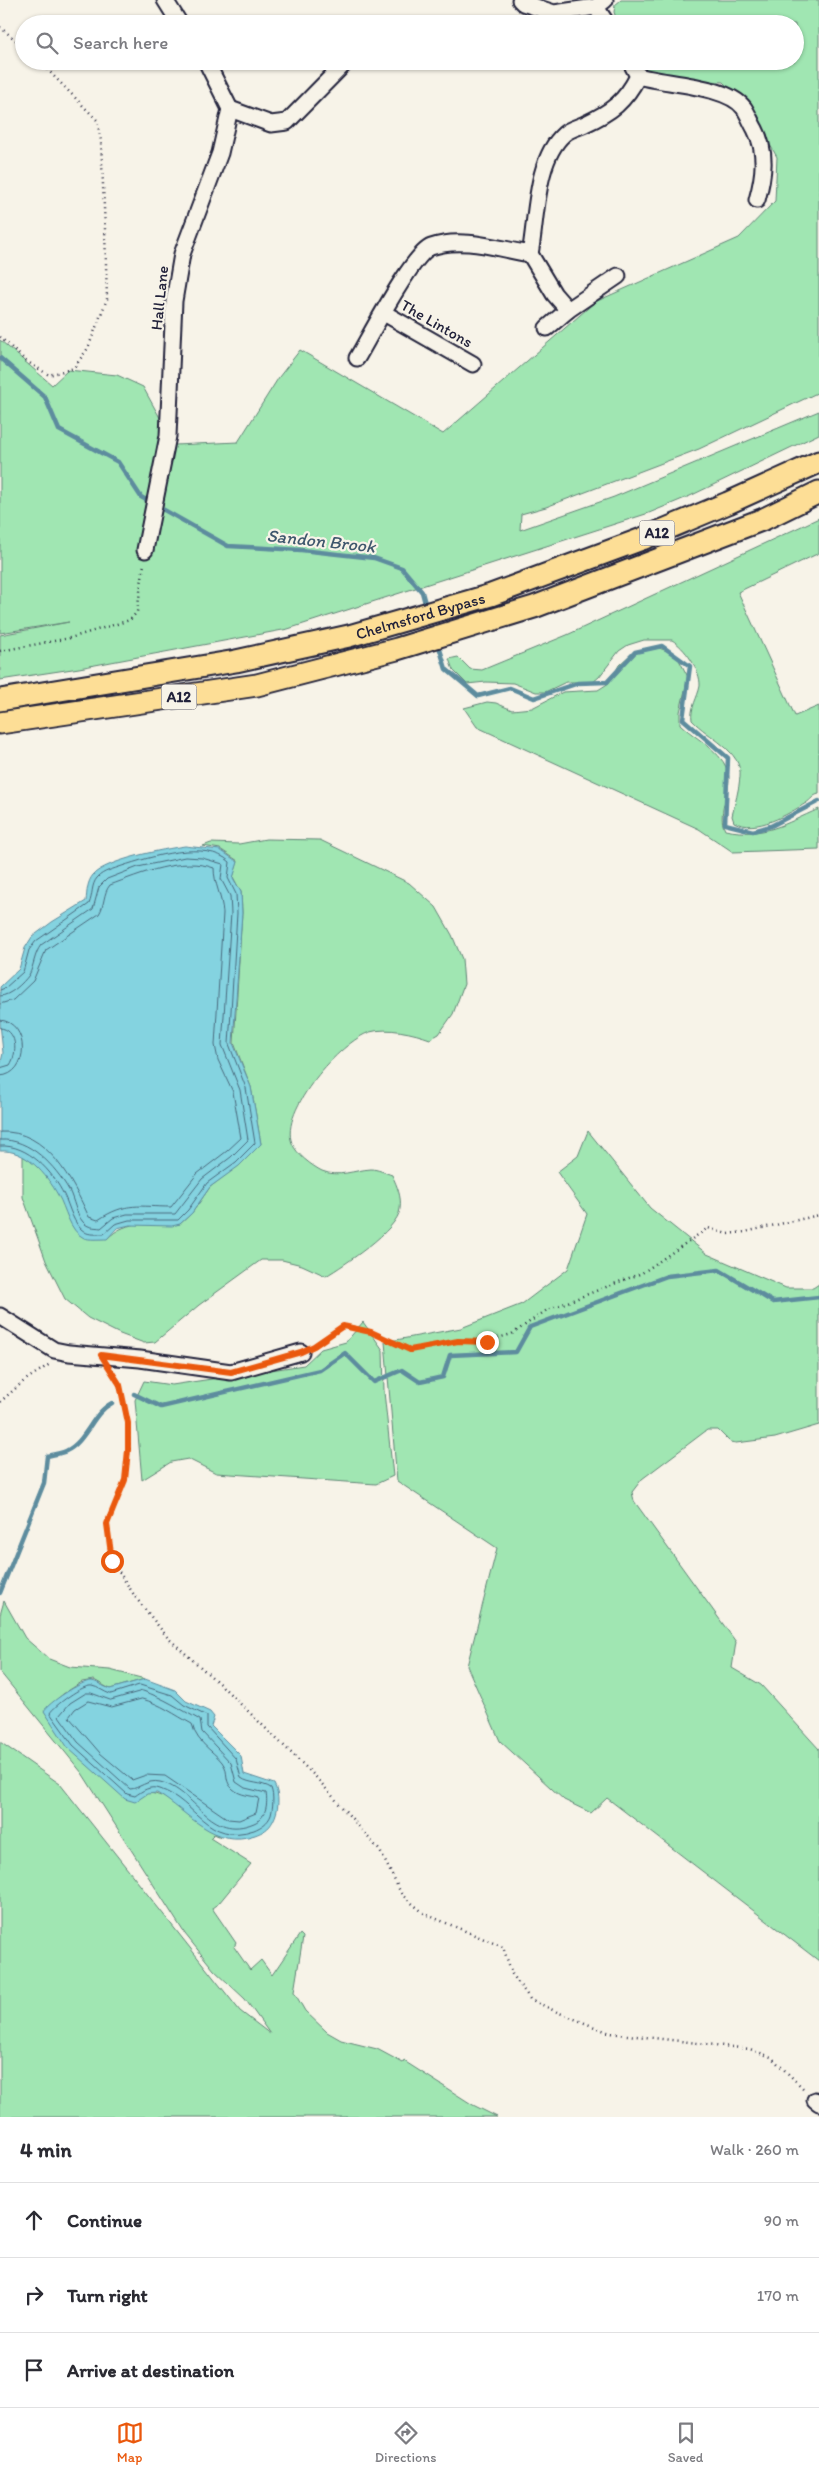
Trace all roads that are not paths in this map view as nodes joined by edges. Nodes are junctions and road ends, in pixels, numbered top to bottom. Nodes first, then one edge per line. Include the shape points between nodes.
1 (165, 0) edge
2 (520, 0) edge
3 (600, 3) edge
4 (174, 15) edge
5 (604, 15) edge
6 (210, 70) edge
7 (338, 70) edge
8 (635, 70) edge
9 (638, 76) junction
10 (230, 109) junction
11 (757, 200) dead end
12 (530, 254) junction
13 (618, 276) dead end
14 (568, 310) junction
15 (384, 313) junction
16 (547, 328) dead end
17 (357, 358) dead end
18 (473, 364) dead end
19 (819, 462) edge
20 (819, 492) edge
21 (146, 550) road end
22 (0, 700) edge
23 (0, 723) edge
24 (0, 1316) edge
25 (301, 1352) road end

1 - 4 street
2 - 3 street via 554,13
3 - 5 street
6 - 10 street
7 - 10 street via 287,122 271,124
8 - 9 street
9 - 11 street via 721,93 743,106 761,141 764,175
9 - 12 street via 629,94 614,108 565,133 552,150 541,178
10 - 21 street, Hall Lane via 220,153 182,254 174,301 168,436
12 - 14 street via 554,294
12 - 15 street, The Lintons via 452,242 429,248 413,265
13 - 14 street
14 - 16 street
15 - 17 street, The Lintons
15 - 18 street, The Lintons
19 - 22 highway, Chelmsford Bypass / A12 via 659,532 491,595 348,636 236,661
20 - 23 highway, Chelmsford Bypass / A12 via 764,518 543,604 355,660 257,686
24 - 25 street via 54,1350 69,1353 231,1372

